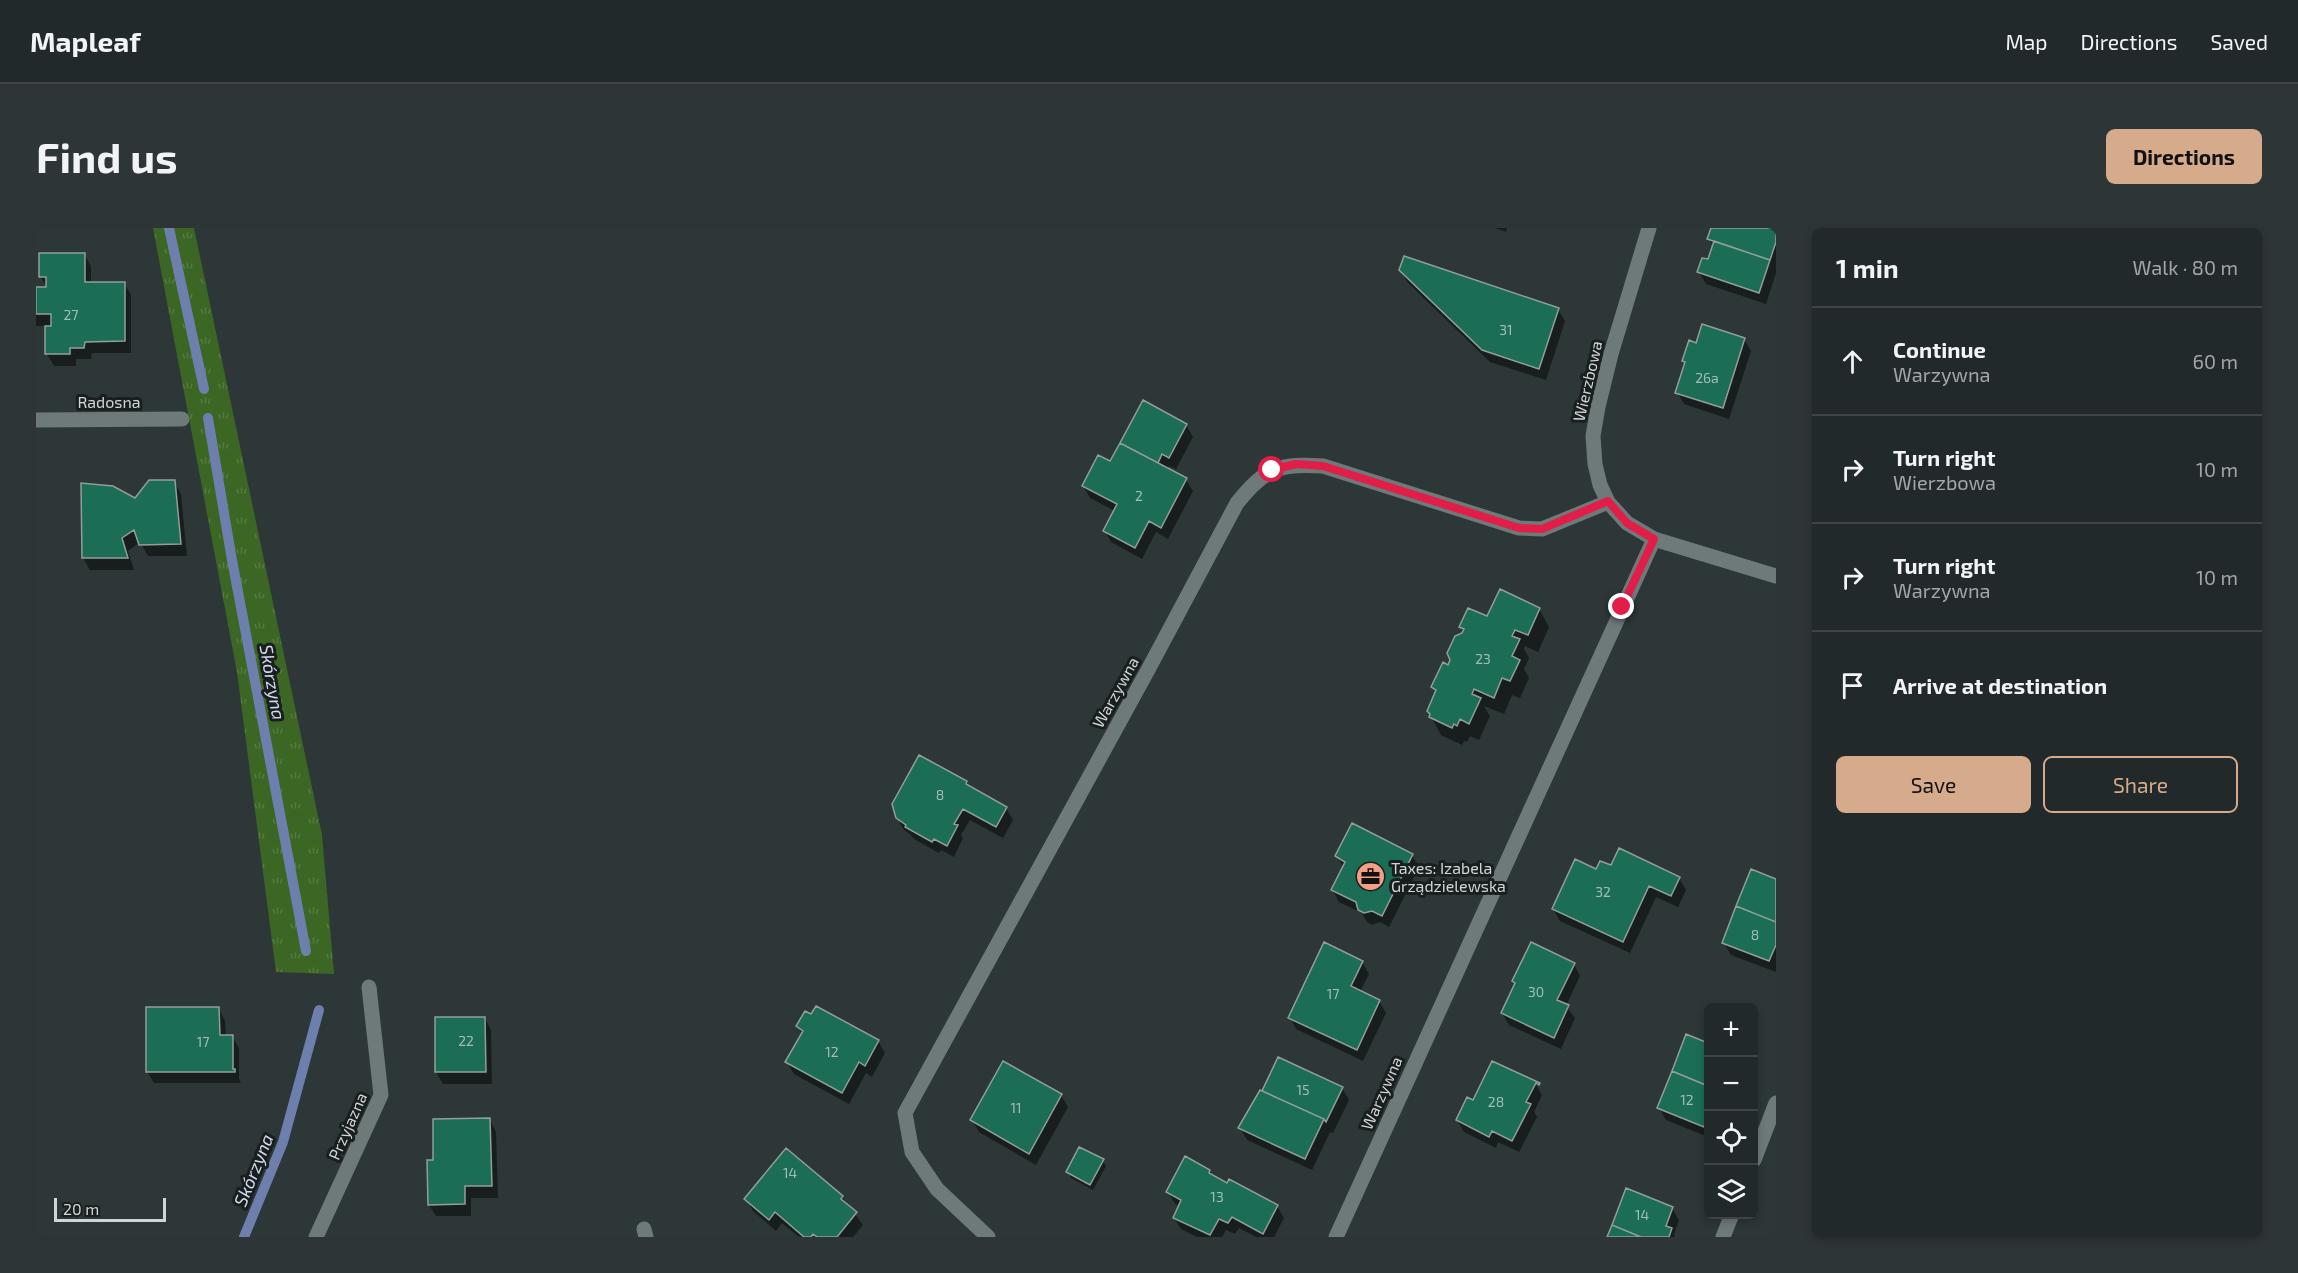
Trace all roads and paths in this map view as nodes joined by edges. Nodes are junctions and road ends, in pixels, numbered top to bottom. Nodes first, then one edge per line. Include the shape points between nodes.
1 (1649, 228) edge
2 (182, 419) dead end
3 (36, 420) edge
4 (1608, 501) junction
5 (1654, 539) junction
6 (1776, 576) edge
7 (369, 987) dead end
8 (1776, 1103) edge
9 (1758, 1150) edge
10 (1730, 1219) edge
11 (316, 1237) edge
12 (988, 1237) edge
13 (1336, 1237) edge
14 (1723, 1237) edge

1 - 4 street, Wierzbowa via 1611,354 1593,436 1594,464
2 - 3 street, Radosna
4 - 5 street, Wierzbowa via 1627,523
4 - 12 street, Warzywna via 1542,529 1519,528 1323,466 1296,464 1272,470 1253,482 1237,502 905,1113 912,1152 918,1161 937,1189
5 - 6 street, Wierzbowa
5 - 13 street, Warzywna
7 - 11 street, Przyjazna via 381,1095
8 - 9 street
10 - 14 street

